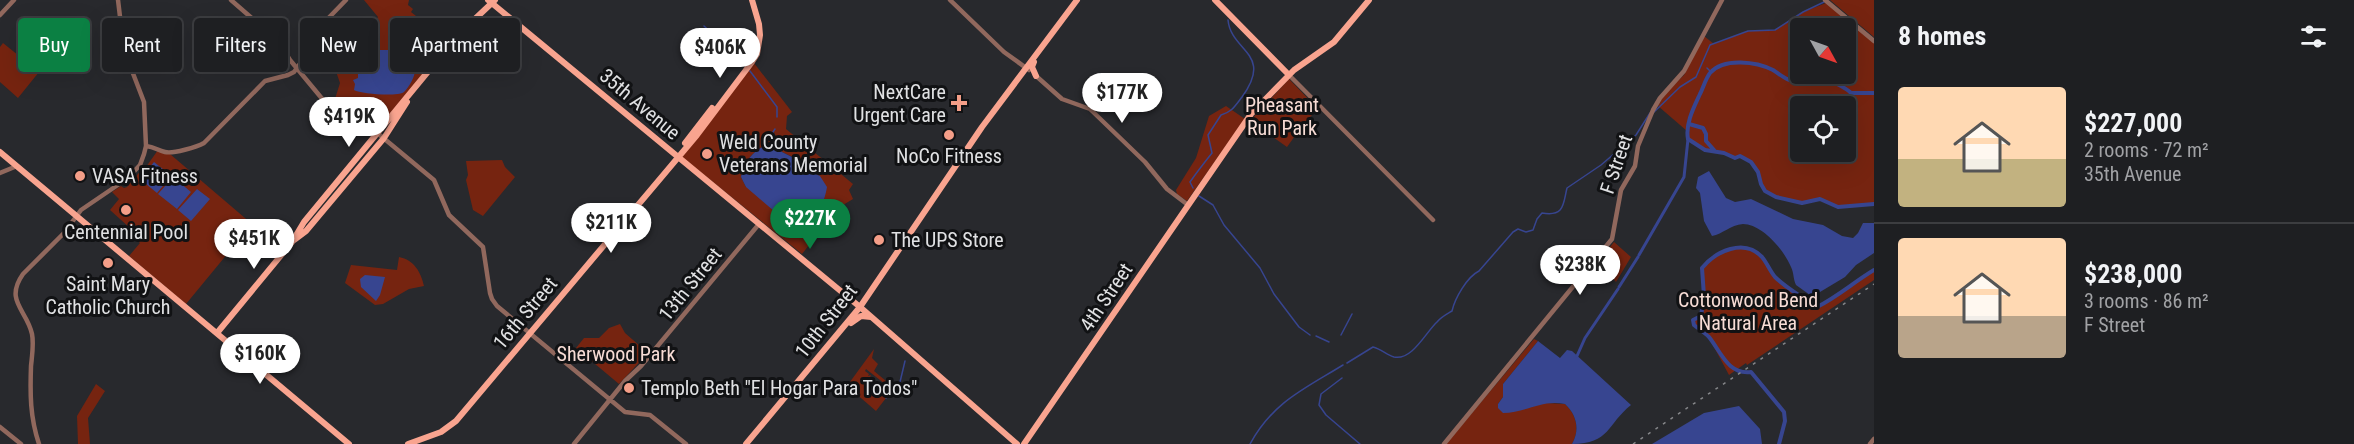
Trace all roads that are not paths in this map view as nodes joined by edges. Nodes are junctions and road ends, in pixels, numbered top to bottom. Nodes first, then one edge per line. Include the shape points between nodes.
1 (14, 0) edge
2 (118, 0) edge
3 (231, 0) edge
4 (346, 0) edge
5 (752, 0) edge
6 (950, 0) edge
7 (1077, 0) edge
8 (1215, 0) edge
9 (1369, 0) edge
10 (1722, 0) edge
11 (491, 1) edge
12 (1826, 1) edge
13 (0, 15) edge
14 (1874, 41) edge
15 (1042, 45) junction
16 (297, 68) junction
17 (1026, 68) junction
18 (1035, 75) junction
19 (1289, 75) junction
20 (1011, 89) junction
21 (985, 125) junction
22 (381, 136) junction
23 (146, 146) junction
24 (0, 152) edge
25 (677, 156) junction
26 (17, 166) junction
27 (0, 173) edge
28 (1188, 205) junction
29 (76, 216) junction
30 (1433, 220) dead end
31 (759, 224) junction
32 (294, 240) junction
33 (869, 293) junction
34 (851, 299) junction
35 (861, 308) junction
36 (871, 317) junction
37 (851, 323) junction
38 (217, 333) junction
39 (529, 333) junction
40 (828, 348) junction
41 (786, 399) junction
42 (610, 400) junction
43 (0, 427) edge
44 (1874, 439) edge
45 (1026, 443) edge
46 (21, 444) edge
47 (39, 444) edge
48 (349, 444) edge
49 (408, 444) edge
50 (574, 444) edge
51 (686, 444) edge
52 (747, 444) edge
53 (751, 444) edge
54 (1017, 444) edge
55 (1444, 444) edge
56 (1870, 444) edge

1 - 13 street
2 - 23 street via 124,50 144,102
3 - 16 street via 278,41
4 - 16 street via 311,36
5 - 25 main road, 16th Street via 759,24 756,51
6 - 17 street
7 - 15 main road, 10th Street
8 - 19 main road
9 - 19 main road via 1334,42
10 - 55 street, F Street via 1684,71 1652,113 1638,146 1635,166 1621,190 1612,239
11 - 22 main road via 459,34
11 - 22 main road via 482,19 462,36
11 - 25 main road, 35th Avenue
12 - 14 street
15 - 17 main road, 10th Street
15 - 18 main road via 1032,66
16 - 22 street via 324,101 358,117
16 - 23 street via 290,75 265,81 201,145 167,152
17 - 18 street
17 - 20 main road, 10th Street
18 - 20 main road via 1026,74
18 - 28 street via 1062,99 1090,109 1150,167 1167,189
19 - 28 main road, 4th Street via 1251,114
19 - 30 street
20 - 21 main road, 10th Street
21 - 33 main road, 10th Street
21 - 35 main road, 10th Street
22 - 32 main road via 304,222
22 - 32 main road via 306,231
22 - 39 street via 436,184 449,215 483,247 492,299
23 - 29 street via 140,165 128,178
24 - 26 main road
25 - 31 main road, 35th Avenue
25 - 39 main road, 16th Street
26 - 27 street
26 - 29 main road
28 - 45 main road, 4th Street
29 - 38 main road
29 - 47 street via 23,274 16,289 17,306 32,335 30,410
31 - 34 main road, 35th Avenue
31 - 42 street, 13th Street
32 - 38 main road
33 - 34 main road via 861,300
33 - 35 main road, 10th Street
34 - 35 main road, 35th Avenue
35 - 36 main road, 35th Avenue
35 - 37 main road, 10th Street
35 - 40 main road, 10th Street
36 - 37 main road via 861,316
36 - 54 main road, 35th Avenue
37 - 40 main road, 10th Street
38 - 48 main road
39 - 42 street
39 - 49 main road, 16th Street via 456,421 437,434
40 - 41 main road, 10th Street
40 - 41 main road, 10th Street
41 - 52 main road, 10th Street
41 - 53 main road, 10th Street
42 - 50 street, 13th Street
42 - 51 street via 629,414 650,415
43 - 46 street
44 - 56 street

